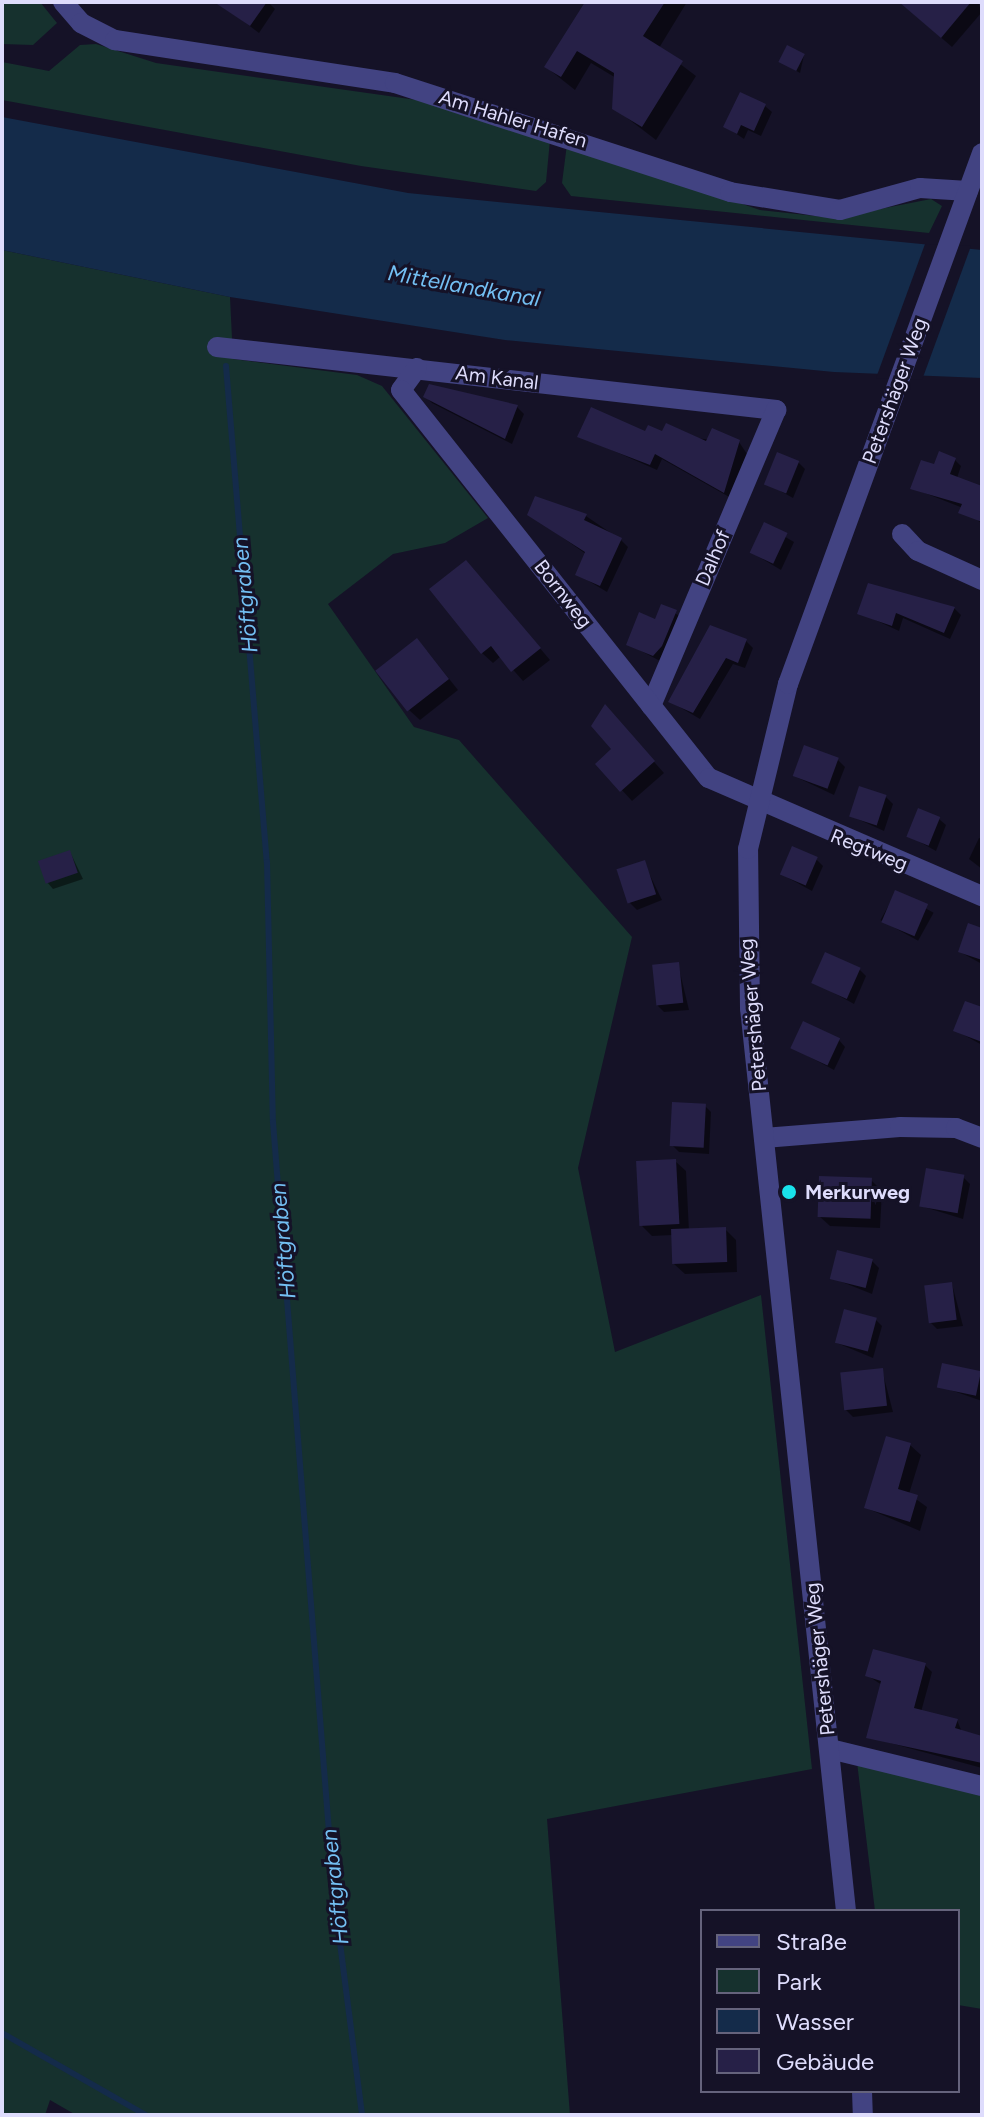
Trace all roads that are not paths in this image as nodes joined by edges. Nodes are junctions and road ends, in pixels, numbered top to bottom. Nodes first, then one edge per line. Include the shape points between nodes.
1 (63, 2) edge
2 (982, 153) edge
3 (968, 191) junction
4 (217, 347) dead end
5 (417, 368) junction
6 (776, 410) joint
7 (902, 534) dead end
8 (982, 580) edge
9 (651, 706) junction
10 (755, 803) junction
11 (982, 896) edge
12 (764, 1138) junction
13 (982, 1138) edge
14 (830, 1749) junction
15 (982, 1786) edge
16 (846, 1909) edge
17 (862, 2093) edge
18 (863, 2115) edge

1 - 3 street, Am Hahler Hafen via 81,23 115,40 395,83 730,192 840,210 920,188
2 - 3 street, Petershäger Weg
3 - 10 street, Petershäger Weg via 788,684
4 - 5 street, Am Kanal
5 - 6 street, Am Kanal
5 - 9 street, Bornweg via 401,390
6 - 9 street, Dalhof
7 - 8 street via 918,551
9 - 10 street, Bornweg via 709,778
10 - 11 street, Regtweg
10 - 12 street, Petershäger Weg via 745,907
12 - 13 street via 900,1127 956,1128
12 - 14 street, Petershäger Weg
14 - 15 street
14 - 16 street, Petershäger Weg
17 - 18 street

